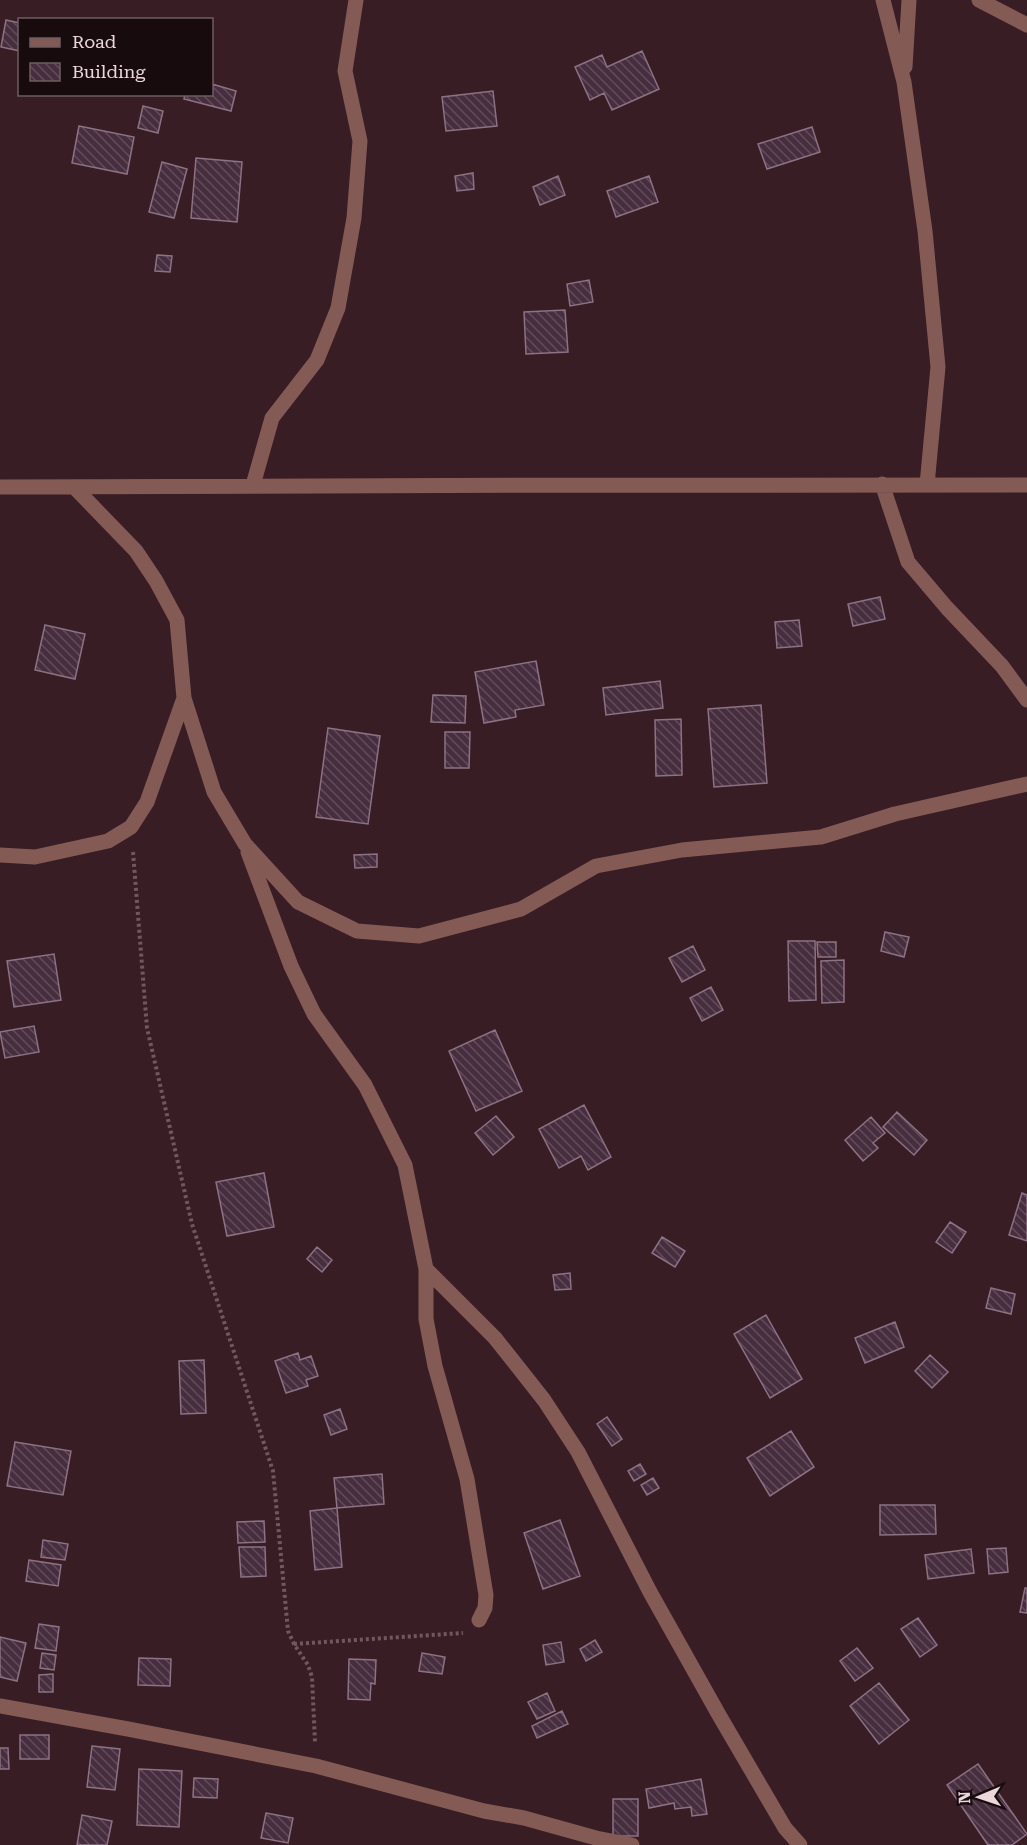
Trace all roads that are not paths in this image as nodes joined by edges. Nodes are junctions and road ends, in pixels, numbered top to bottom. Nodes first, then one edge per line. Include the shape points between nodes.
1 (356, 0) edge
2 (883, 0) edge
3 (909, 0) edge
4 (979, 0) edge
5 (1027, 25) edge
6 (904, 82) junction
7 (882, 484) junction
8 (253, 485) junction
9 (927, 485) junction
10 (1027, 485) edge
11 (1, 486) edge
12 (75, 488) junction
13 (184, 698) junction
14 (1027, 700) edge
15 (1027, 784) edge
16 (245, 844) junction
17 (0, 855) edge
18 (426, 1269) junction
19 (479, 1620) road end
20 (0, 1707) edge
21 (632, 1845) edge
22 (800, 1845) edge

1 - 8 street via 345,71 360,141 354,218 338,308 316,360 272,418
2 - 6 street
3 - 6 street
4 - 5 street
6 - 9 street via 925,231 938,367
7 - 8 street
7 - 9 street
7 - 14 street via 908,562 1002,666
8 - 12 street
9 - 10 street
11 - 12 street
12 - 13 street via 136,551 177,620
13 - 16 street via 214,792
13 - 17 street via 147,802 131,827 108,841 35,857
15 - 16 street via 894,814 821,837 682,850 596,866 521,909 419,936 357,931 298,902
16 - 18 street via 291,966 314,1014 365,1085 405,1165
18 - 19 street via 426,1319 467,1479 486,1595
18 - 22 street via 495,1338 544,1400 578,1452 719,1715 784,1828
20 - 21 street via 316,1766

